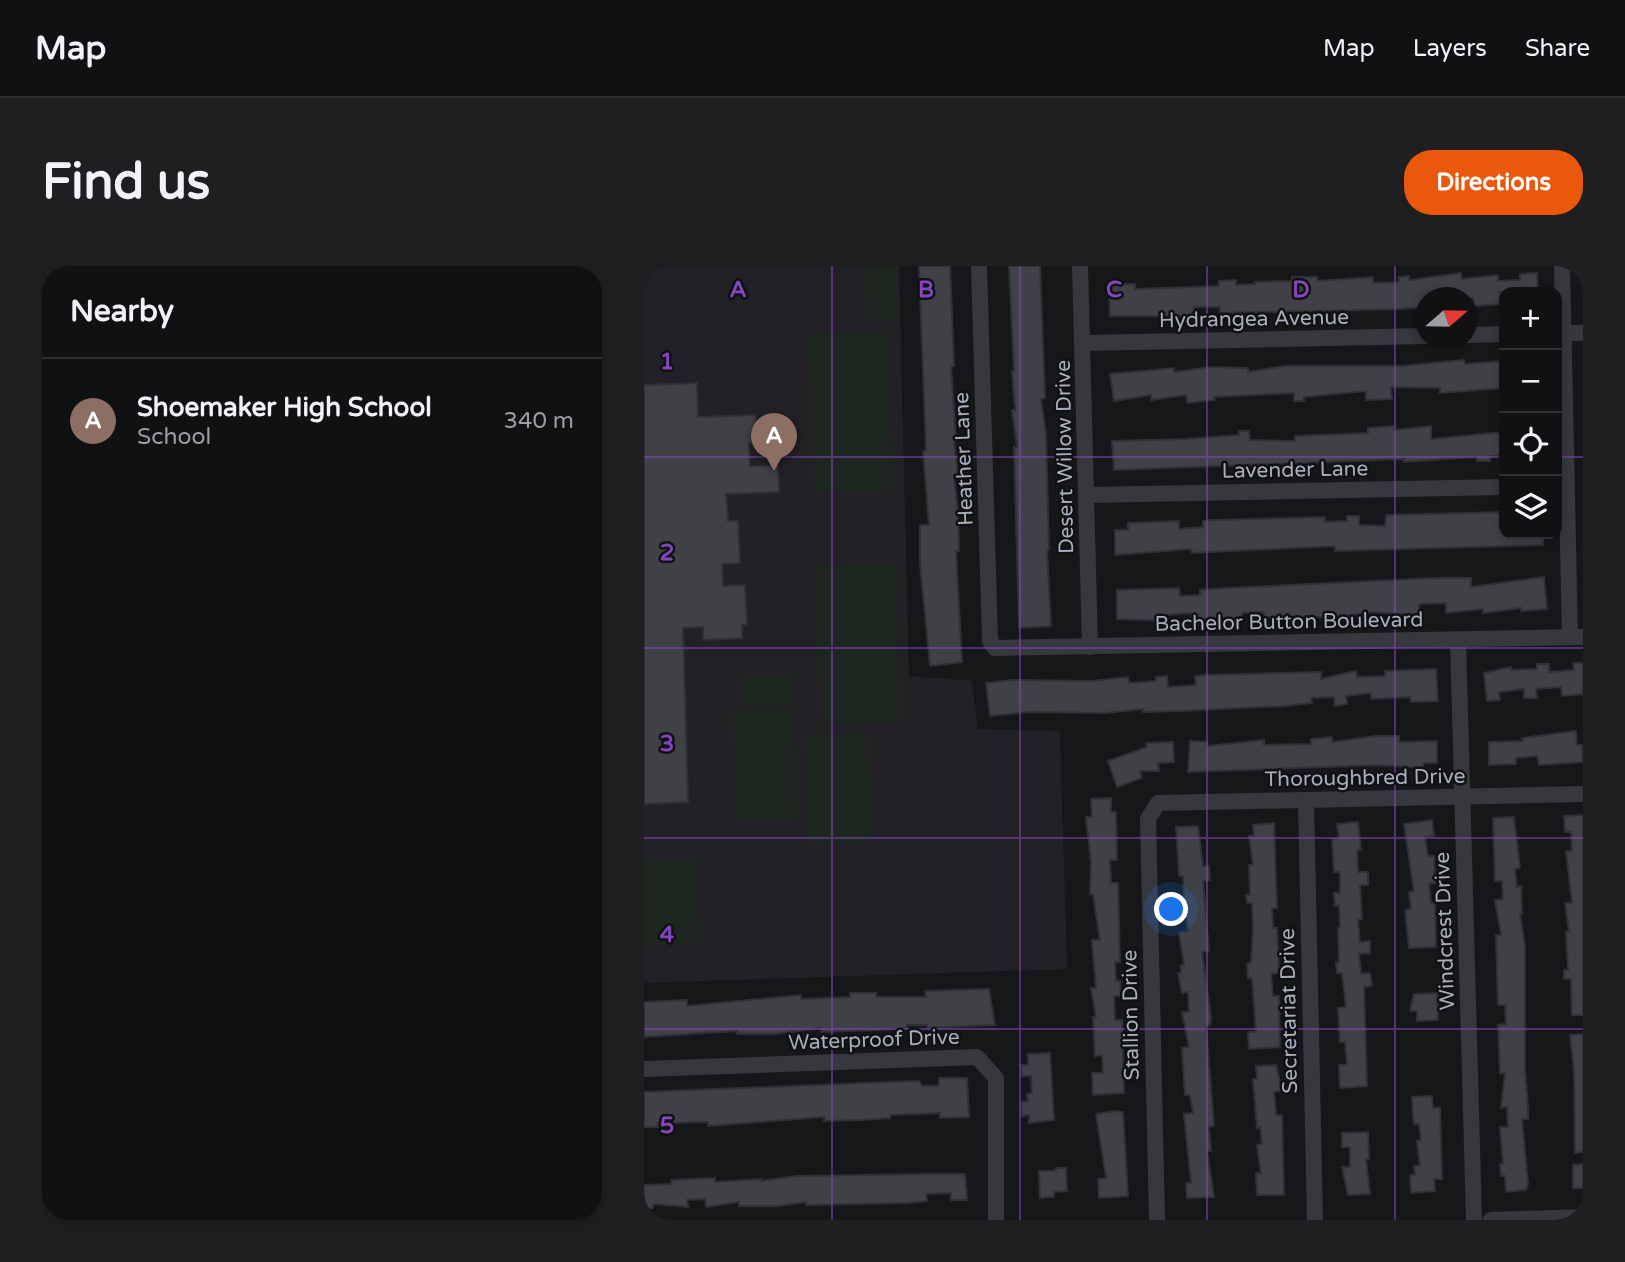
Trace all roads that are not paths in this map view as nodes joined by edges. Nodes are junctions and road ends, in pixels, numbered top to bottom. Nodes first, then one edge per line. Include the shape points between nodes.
1 (979, 266) edge
2 (1080, 266) edge
3 (1562, 266) edge
4 (1561, 287) edge
5 (1562, 333) edge
6 (1583, 333) edge
7 (1499, 334) edge
8 (1478, 335) edge
9 (1415, 336) edge
10 (1083, 343) junction
11 (1561, 350) edge
12 (1569, 485) edge
13 (1499, 486) edge
14 (1087, 495) junction
15 (1576, 637) edge
16 (1458, 640) junction
17 (1090, 647) junction
18 (995, 648) joint
19 (1583, 794) edge
20 (1462, 798) junction
21 (1306, 801) junction
22 (1151, 809) joint
23 (644, 1069) edge
24 (1583, 1217) edge
25 (996, 1220) edge
26 (1157, 1220) edge
27 (1315, 1220) edge
28 (1474, 1220) edge
29 (1491, 1220) edge

1 - 18 street, Heather Lane via 990,641
2 - 10 street, Desert Willow Drive
3 - 4 street
5 - 6 street
7 - 8 street
9 - 10 street, Hydrangea Avenue
10 - 14 street, Desert Willow Drive
11 - 12 street
12 - 15 street
13 - 14 street, Lavender Lane
14 - 17 street, Desert Willow Drive
15 - 16 street, Bachelor Button Boulevard
16 - 17 street, Bachelor Button Boulevard
16 - 20 street, Windcrest Drive
17 - 18 street, Bachelor Button Boulevard
19 - 20 street, Thoroughbred Drive
20 - 21 street, Thoroughbred Drive
20 - 28 street, Windcrest Drive
21 - 22 street, Thoroughbred Drive via 1158,803
21 - 27 street, Secretariat Drive
22 - 26 street, Stallion Drive
23 - 25 street, Waterproof Drive via 977,1057 996,1078
24 - 29 street

